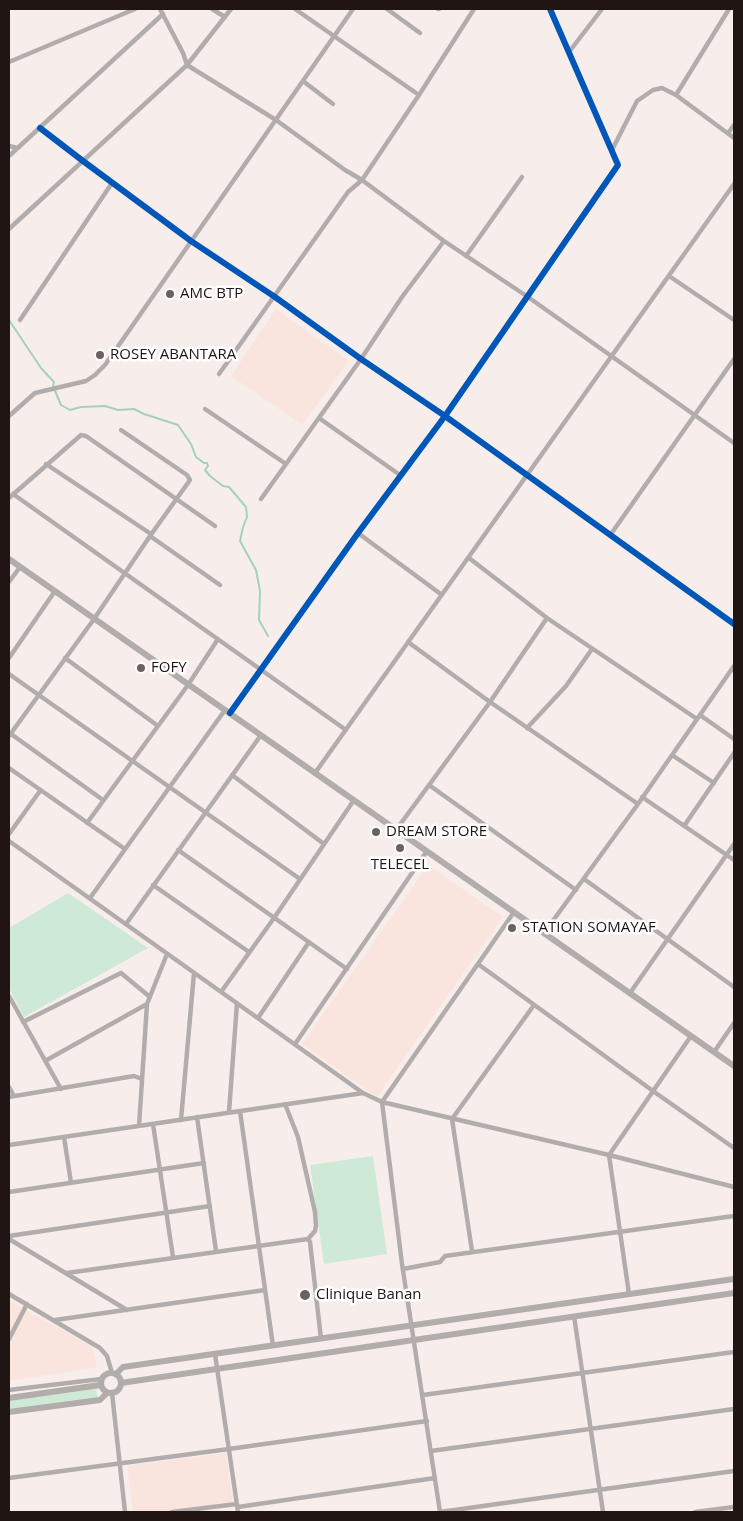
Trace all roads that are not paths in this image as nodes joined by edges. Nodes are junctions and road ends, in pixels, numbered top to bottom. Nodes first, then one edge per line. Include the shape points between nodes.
1 (135, 9) edge
2 (160, 9) edge
3 (212, 9) edge
4 (231, 9) edge
5 (295, 9) edge
6 (353, 9) edge
7 (387, 9) edge
8 (474, 9) edge
9 (550, 9) edge
10 (602, 9) edge
11 (729, 9) edge
12 (163, 14) junction
13 (225, 17) junction
14 (420, 33) dead end
15 (334, 36) junction
16 (569, 52) junction
17 (9, 62) edge
18 (187, 65) junction
19 (303, 81) junction
20 (676, 95) junction
21 (419, 96) junction
22 (332, 104) dead end
23 (276, 120) junction
24 (734, 125) edge
25 (40, 128) junction
26 (728, 133) junction
27 (734, 138) edge
28 (9, 146) edge
29 (18, 148) junction
30 (612, 150) junction
31 (9, 156) edge
32 (83, 161) junction
33 (522, 178) dead end
34 (362, 180) junction
35 (112, 183) junction
36 (734, 184) edge
37 (9, 229) edge
38 (191, 241) junction
39 (444, 241) junction
40 (466, 256) junction
41 (669, 276) junction
42 (275, 297) junction
43 (528, 297) junction
44 (20, 320) dead end
45 (734, 320) edge
46 (612, 356) junction
47 (734, 358) edge
48 (361, 359) junction
49 (219, 374) dead end
50 (205, 409) dead end
51 (695, 415) junction
52 (9, 416) edge
53 (445, 416) junction
54 (319, 418) junction
55 (121, 430) dead end
56 (734, 443) edge
57 (46, 464) junction
58 (286, 464) junction
59 (400, 475) junction
60 (528, 475) junction
61 (11, 496) edge
62 (176, 499) junction
63 (261, 500) dead end
64 (215, 526) dead end
65 (358, 533) junction
66 (611, 534) junction
67 (150, 535) junction
68 (468, 558) junction
69 (9, 559) edge
70 (20, 566) junction
71 (124, 574) junction
72 (9, 582) edge
73 (220, 585) dead end
74 (55, 591) junction
75 (442, 595) junction
76 (547, 618) junction
77 (94, 619) junction
78 (734, 624) edge
79 (218, 639) junction
80 (408, 642) junction
81 (592, 649) junction
82 (9, 658) edge
83 (64, 658) junction
84 (734, 666) edge
85 (261, 670) junction
86 (9, 674) edge
87 (188, 685) junction
88 (38, 695) junction
89 (490, 702) junction
90 (227, 712) junction
91 (698, 717) junction
92 (158, 726) junction
93 (527, 728) junction
94 (346, 730) junction
95 (10, 735) edge
96 (261, 735) junction
97 (734, 739) edge
98 (734, 754) edge
99 (672, 755) junction
100 (131, 760) junction
101 (9, 768) edge
102 (315, 773) junction
103 (232, 775) junction
104 (714, 783) junction
105 (429, 785) junction
106 (169, 787) junction
107 (40, 791) junction
108 (642, 797) junction
109 (103, 800) junction
110 (354, 800) junction
111 (638, 804) junction
112 (205, 812) junction
113 (87, 823) junction
114 (684, 826) junction
115 (396, 830) junction
116 (9, 834) edge
117 (9, 841) edge
118 (324, 844) junction
119 (734, 844) edge
120 (125, 849) junction
121 (178, 850) junction
122 (427, 852) junction
123 (727, 855) junction
124 (734, 860) edge
125 (300, 879) junction
126 (584, 880) junction
127 (153, 885) junction
128 (576, 890) junction
129 (90, 898) junction
130 (514, 912) junction
131 (274, 918) junction
132 (126, 924) junction
133 (544, 933) junction
134 (667, 940) junction
135 (309, 942) junction
136 (248, 952) junction
137 (168, 954) junction
138 (478, 964) junction
139 (347, 969) junction
140 (194, 973) junction
141 (734, 987) edge
142 (221, 992) junction
143 (630, 993) junction
144 (9, 996) edge
145 (150, 997) junction
146 (147, 1004) junction
147 (238, 1004) junction
148 (534, 1005) junction
149 (258, 1018) junction
150 (23, 1022) junction
151 (734, 1023) edge
152 (691, 1036) junction
153 (295, 1044) junction
154 (714, 1052) junction
155 (45, 1061) junction
156 (734, 1066) edge
157 (142, 1079) junction
158 (9, 1087) edge
159 (61, 1089) junction
160 (653, 1091) junction
161 (363, 1093) junction
162 (11, 1096) edge
163 (382, 1102) junction
164 (284, 1104) junction
165 (240, 1111) junction
166 (230, 1112) junction
167 (197, 1117) junction
168 (452, 1119) junction
169 (180, 1120) junction
170 (153, 1124) junction
171 (139, 1126) junction
172 (64, 1137) junction
173 (9, 1145) edge
174 (734, 1148) edge
175 (609, 1155) junction
176 (204, 1163) junction
177 (160, 1170) junction
178 (71, 1183) junction
179 (734, 1187) edge
180 (9, 1192) edge
181 (210, 1206) junction
182 (166, 1213) junction
183 (734, 1216) edge
184 (620, 1233) junction
185 (9, 1237) edge
186 (308, 1239) junction
187 (259, 1245) junction
188 (216, 1251) junction
189 (472, 1251) junction
190 (173, 1258) junction
191 (403, 1269) junction
192 (67, 1273) junction
193 (734, 1279) edge
194 (265, 1290) junction
195 (734, 1293) edge
196 (9, 1294) edge
197 (629, 1294) junction
198 (27, 1304) junction
199 (127, 1310) junction
200 (574, 1316) junction
201 (55, 1320) junction
202 (412, 1326) junction
203 (9, 1339) edge
204 (321, 1339) junction
205 (415, 1340) junction
206 (273, 1346) junction
207 (734, 1352) edge
208 (215, 1354) junction
209 (217, 1369) junction
210 (582, 1372) junction
211 (114, 1373) junction
212 (101, 1382) junction
213 (121, 1383) junction
214 (9, 1390) edge
215 (110, 1393) junction
216 (423, 1394) junction
217 (9, 1398) edge
218 (734, 1409) edge
219 (9, 1412) edge
220 (426, 1421) junction
221 (591, 1429) junction
222 (229, 1449) junction
223 (431, 1451) junction
224 (121, 1464) junction
225 (734, 1471) edge
226 (9, 1478) edge
227 (435, 1478) junction
228 (600, 1490) junction
229 (734, 1507) edge
230 (238, 1508) edge
231 (125, 1512) edge
232 (172, 1512) edge
233 (440, 1512) edge
234 (603, 1512) edge
235 (695, 1512) edge

1 - 17 street
2 - 12 street
3 - 13 street
4 - 13 street
5 - 15 street
6 - 15 street
7 - 14 street
8 - 21 street
9 - 16 street
10 - 16 street
11 - 20 street
12 - 18 street
12 - 25 street
13 - 18 street
15 - 19 street
15 - 21 street
16 - 30 street
18 - 23 street
18 - 32 street
19 - 22 street
19 - 23 street
20 - 26 street
20 - 30 street via 662,88 637,101
21 - 34 street
23 - 34 street
23 - 38 street
24 - 26 street
25 - 29 street
25 - 32 street
26 - 27 street
28 - 29 street
29 - 31 street
30 - 43 street via 618,166
32 - 35 street
32 - 37 street
33 - 40 street
34 - 39 street
34 - 42 street via 348,192
35 - 38 street
35 - 44 street
36 - 41 street
38 - 42 street
38 - 52 street via 105,365 86,381 43,390 28,398
39 - 40 street
39 - 48 street
40 - 43 street
41 - 45 street
41 - 46 street
42 - 48 street
42 - 49 street
43 - 46 street
43 - 53 street
46 - 51 street
46 - 60 street
47 - 51 street
48 - 53 street
48 - 54 street
50 - 58 street
51 - 56 street
51 - 66 street
53 - 59 street
53 - 60 street
54 - 58 street
54 - 59 street
55 - 62 street via 190,477
57 - 61 street
57 - 62 street via 75,438 86,436
57 - 67 street
58 - 63 street
59 - 65 street
60 - 66 street
60 - 68 street
61 - 71 street
62 - 64 street
62 - 67 street
65 - 75 street
65 - 85 street
66 - 78 street
67 - 71 street
67 - 73 street
68 - 75 street
68 - 76 street
69 - 70 main road
70 - 72 street
70 - 74 main road
71 - 77 street
71 - 79 street
74 - 77 main road
74 - 82 street
75 - 80 street
76 - 81 street
76 - 89 street
77 - 83 street
77 - 87 main road
79 - 85 street
79 - 87 street
80 - 89 street
80 - 94 street
81 - 91 street
81 - 93 street via 566,686
83 - 88 street
83 - 92 street
84 - 91 street
85 - 90 street
85 - 94 street
86 - 88 street
87 - 90 main road
87 - 92 street
88 - 95 street
88 - 100 street
89 - 93 street
89 - 105 street
90 - 96 main road
90 - 106 street
91 - 97 street
91 - 99 street
92 - 100 street
93 - 111 street
94 - 102 street
95 - 109 street
96 - 102 main road
96 - 103 street
98 - 104 street
99 - 104 street
99 - 108 street
100 - 106 street
100 - 109 street
101 - 107 street
102 - 110 main road
103 - 112 street
103 - 118 street
104 - 114 street
105 - 115 street
105 - 128 street
106 - 112 street
106 - 120 street
107 - 113 street
107 - 116 street
108 - 111 street
108 - 114 street
109 - 113 street
110 - 115 main road
110 - 118 street
111 - 126 street
112 - 121 street
112 - 125 street
113 - 120 street
114 - 123 street
115 - 122 main road
117 - 129 street
118 - 125 street
119 - 123 street
120 - 129 street
121 - 127 street
121 - 131 street
122 - 130 main road
122 - 139 street
123 - 124 street
123 - 134 street
125 - 131 street
126 - 128 street
126 - 134 street
127 - 132 street
127 - 136 street
128 - 133 street
129 - 132 street
130 - 133 main road
130 - 138 street
131 - 135 street
131 - 136 street
132 - 137 street
133 - 143 main road
134 - 141 street
134 - 143 street
135 - 139 street
135 - 149 street
136 - 142 street
137 - 140 street
137 - 145 street
138 - 148 street
138 - 163 street
139 - 153 street
140 - 142 street
140 - 169 street
142 - 147 street
143 - 152 main road
144 - 150 street
145 - 146 street
145 - 150 street via 121,973
146 - 155 street
146 - 157 street
147 - 149 street
147 - 166 street
148 - 160 street
148 - 168 street
149 - 153 street
150 - 155 street
151 - 154 street
152 - 154 main road
152 - 160 street
153 - 161 street
154 - 156 main road
155 - 159 street
157 - 159 street via 134,1076
157 - 171 street
158 - 162 street
159 - 162 street
160 - 174 street
160 - 175 street
161 - 163 street
161 - 164 street
163 - 168 street
163 - 191 street
164 - 165 street
164 - 186 street via 298,1137 314,1212 316,1226
165 - 166 street
165 - 187 street
166 - 167 street
167 - 169 street
167 - 176 street
168 - 175 street
168 - 189 street
169 - 170 street
170 - 171 street
170 - 177 street
171 - 172 street
172 - 173 street
172 - 178 street
175 - 179 street
175 - 184 street
176 - 177 street
176 - 181 street
177 - 178 street
177 - 182 street
178 - 180 street
181 - 182 street
181 - 188 street
182 - 185 street
182 - 190 street
183 - 184 street
184 - 189 street
184 - 197 street
185 - 192 street
186 - 187 street
186 - 204 street
187 - 188 street
187 - 194 street
188 - 190 street
189 - 191 street via 444,1256 440,1262
190 - 192 street
191 - 202 street
192 - 199 street
193 - 197 main road
194 - 199 street
194 - 206 street
195 - 200 main road
196 - 198 street
197 - 202 main road
198 - 201 street
198 - 203 street
199 - 201 street
200 - 205 main road
200 - 210 street
201 - 211 street via 104,1351
202 - 204 main road
202 - 205 street
204 - 206 main road
205 - 209 main road
205 - 216 street
206 - 208 main road
207 - 210 street
208 - 209 street
208 - 211 main road via 123,1368
209 - 213 main road
209 - 222 street
210 - 216 street
210 - 221 street
211 - 212 main road via 106,1374
211 - 213 main road
212 - 214 street
212 - 215 main road via 102,1390
212 - 217 main road
213 - 215 main road via 120,1388
215 - 219 main road via 100,1400
215 - 224 street
216 - 220 street
218 - 221 street
220 - 222 street
220 - 223 street
221 - 223 street
221 - 228 street
222 - 224 street
222 - 230 street
223 - 227 street
224 - 226 street
224 - 231 street
225 - 228 street
227 - 230 street
227 - 233 street
228 - 233 street
228 - 234 street
229 - 235 street
230 - 232 street

